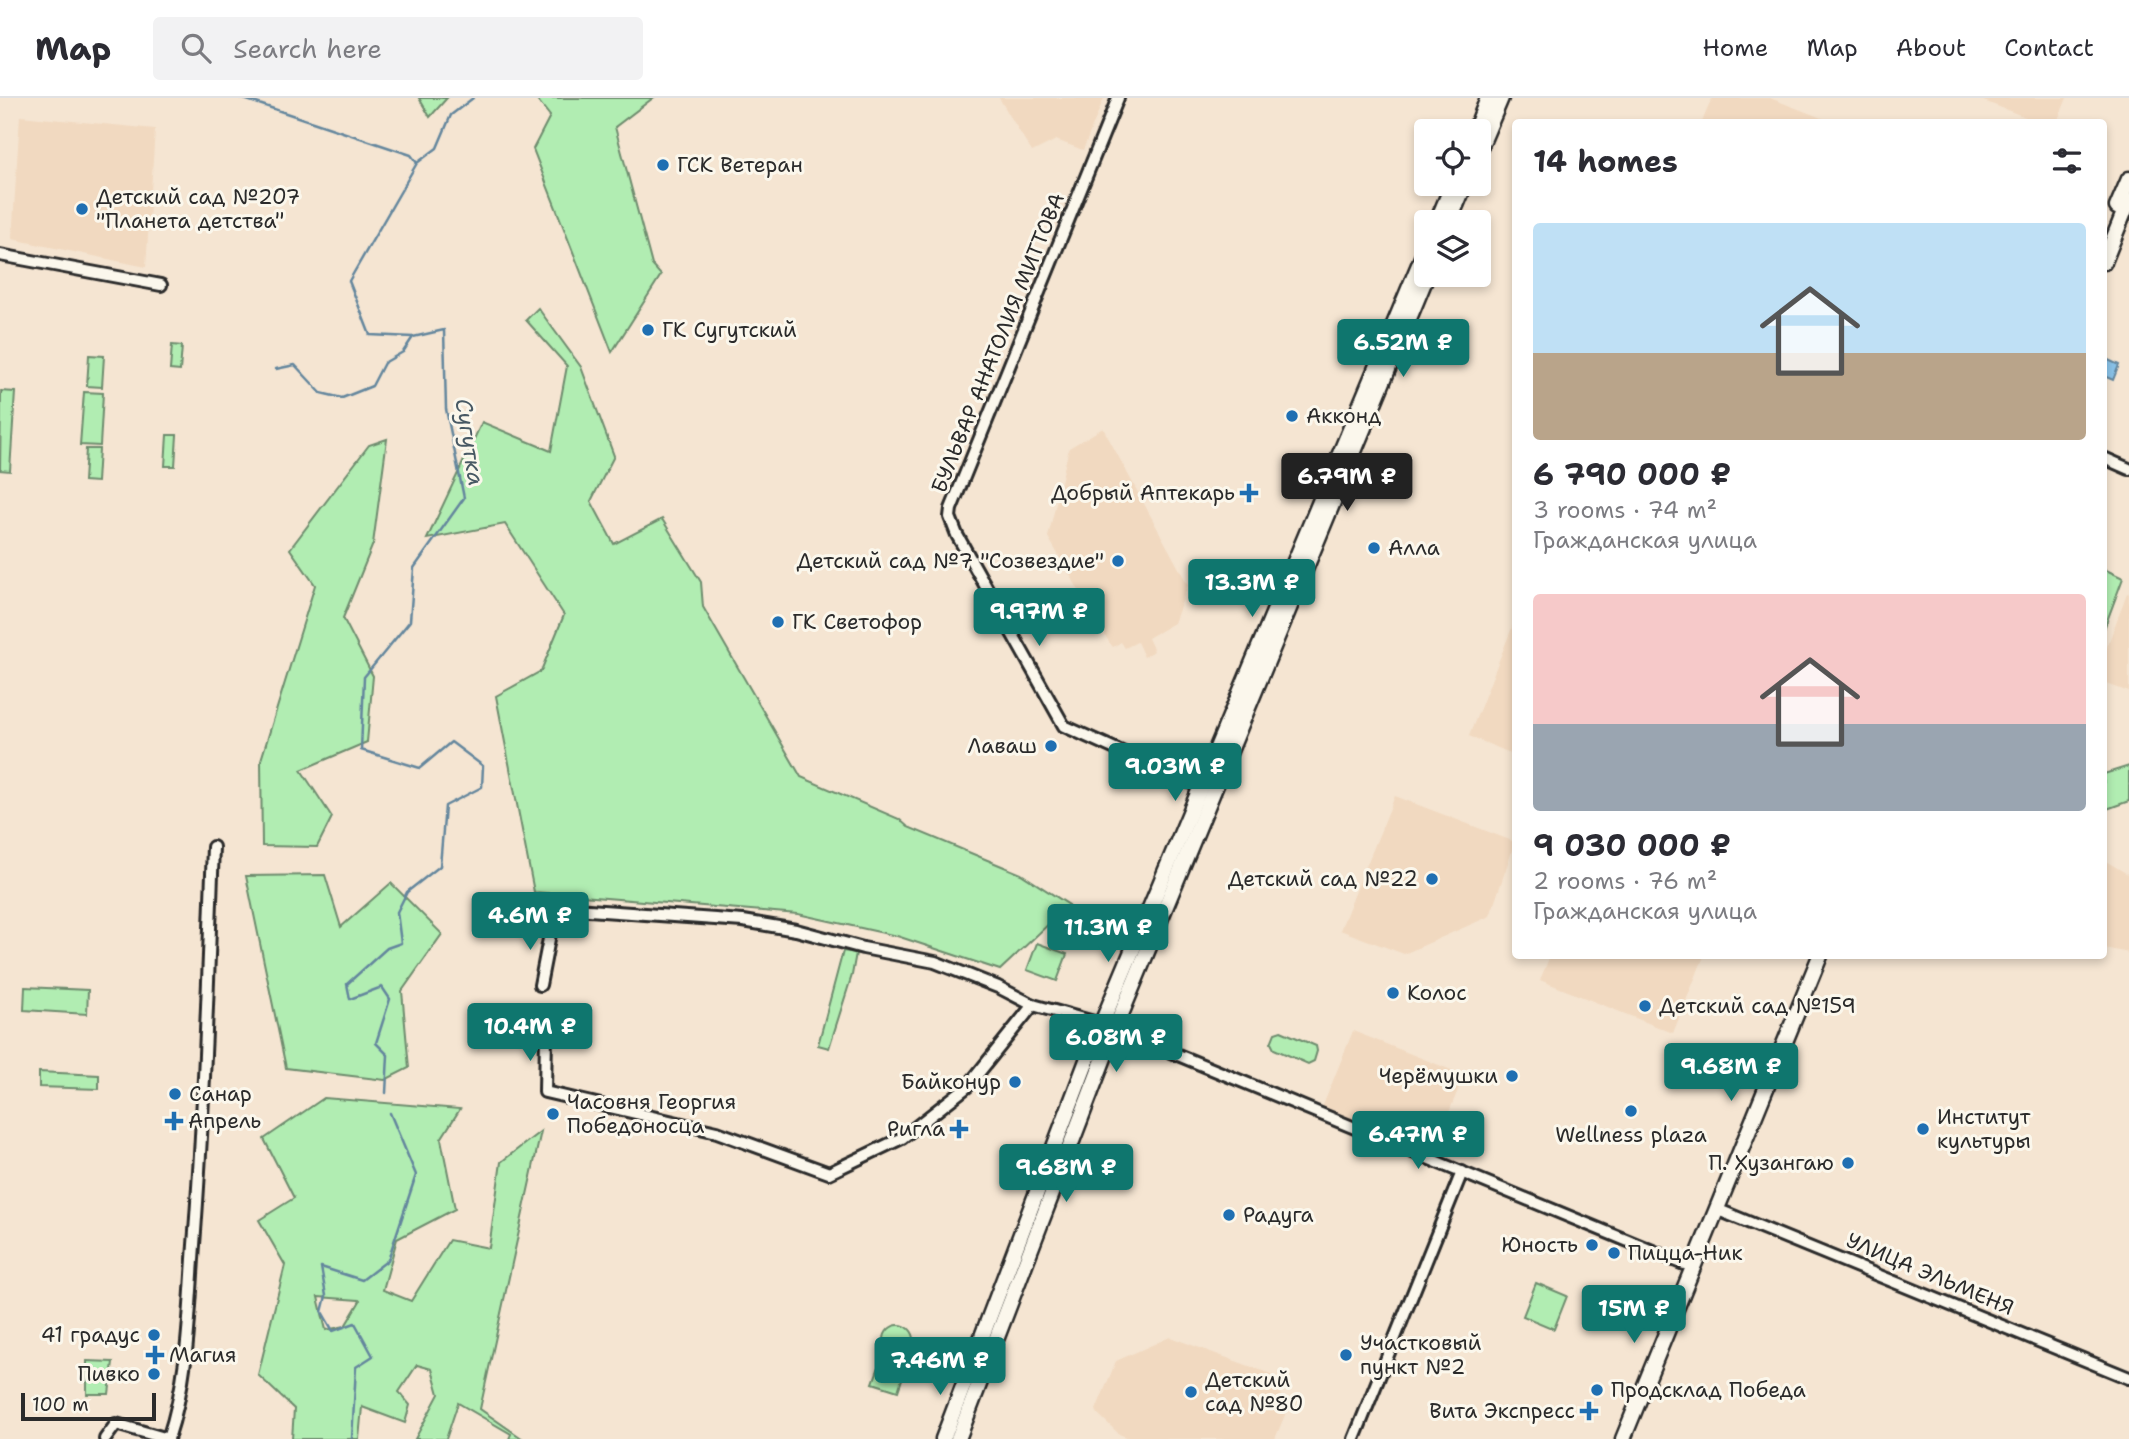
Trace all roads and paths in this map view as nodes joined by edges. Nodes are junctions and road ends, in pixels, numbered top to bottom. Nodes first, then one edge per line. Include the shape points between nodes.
1 (1118, 98) edge
2 (1488, 98) edge
3 (1501, 98) edge
4 (1480, 119) edge
5 (1491, 122) edge
6 (2128, 192) edge
7 (2107, 244) edge
8 (0, 255) edge
9 (1414, 279) edge
10 (161, 285) dead end
11 (1422, 287) edge
12 (2107, 459) edge
13 (1341, 468) junction
14 (2129, 469) edge
15 (1200, 787) junction
16 (213, 847) dead end
17 (1810, 959) edge
18 (1819, 959) edge
19 (540, 985) dead end
20 (1033, 1005) junction
21 (1108, 1026) junction
22 (546, 1035) dead end
23 (1757, 1097) junction
24 (1462, 1172) junction
25 (1716, 1209) junction
26 (1684, 1264) junction
27 (2129, 1378) edge
28 (105, 1439) edge
29 (168, 1439) edge
30 (943, 1439) edge
31 (958, 1439) edge
32 (1354, 1439) edge
33 (1614, 1439) edge
34 (1623, 1439) edge

1 - 15 street, БУЛЬВАР АНАТОЛИЯ МИТТОВА via 950,517 1064,726
2 - 4 main road
3 - 5 main road
6 - 7 main road
8 - 10 street
9 - 13 main road
11 - 13 main road
12 - 14 street
13 - 15 main road
13 - 21 main road
15 - 21 main road
16 - 29 street via 186,1356
17 - 23 main road
18 - 23 main road
19 - 20 street via 555,908 766,923 935,962
20 - 21 street
20 - 22 street via 968,1086 902,1138 829,1172 717,1132 545,1092
21 - 24 street
21 - 30 main road
21 - 31 main road
23 - 25 main road
23 - 26 main road
24 - 26 street
24 - 32 street
25 - 27 street, УЛИЦА ЭЛЬМЕНЯ
25 - 34 main road
26 - 33 main road
28 - 29 street via 116,1424

